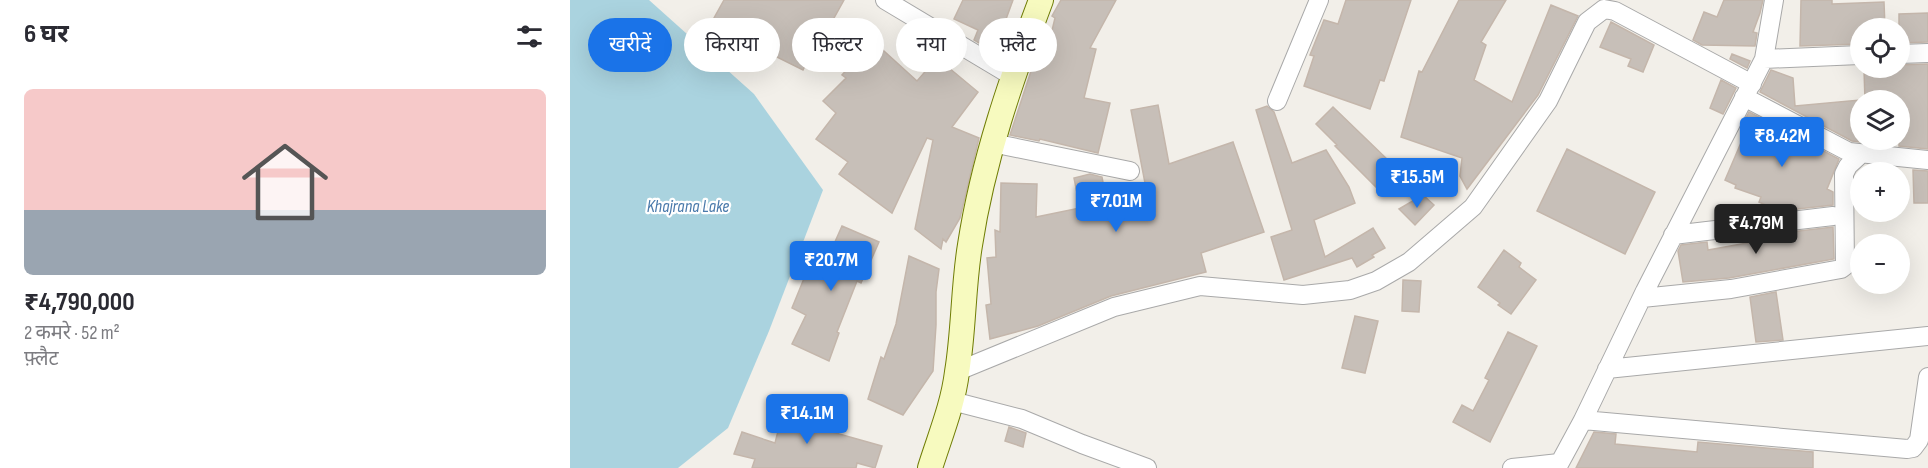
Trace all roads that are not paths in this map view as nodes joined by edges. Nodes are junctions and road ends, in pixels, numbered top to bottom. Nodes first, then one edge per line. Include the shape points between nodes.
1 (885, 0) edge
2 (1041, 0) edge
3 (1319, 0) edge
4 (1774, 0) edge
5 (1928, 53) edge
6 (1910, 54) edge
7 (1850, 55) edge
8 (1764, 58) junction
9 (1012, 76) junction
10 (1748, 91) junction
11 (1277, 101) dead end
12 (992, 143) junction
13 (1862, 154) junction
14 (1928, 160) edge
15 (1130, 171) dead end
16 (1833, 216) dead end
17 (1673, 235) junction
18 (1642, 298) junction
19 (1928, 336) edge
20 (1607, 369) junction
21 (958, 371) junction
22 (1928, 376) edge
23 (952, 400) junction
24 (1583, 420) junction
25 (1558, 466) edge
26 (930, 468) edge
27 (1147, 468) edge
28 (1512, 468) edge

1 - 9 street
2 - 9 main road
3 - 11 street
4 - 8 street
5 - 6 street
7 - 8 street
8 - 10 street
9 - 12 main road
10 - 13 street via 1849,152
10 - 17 street
10 - 21 street via 1615,11 1604,9 1587,21 1548,101 1473,207 1409,262 1376,281 1350,290 1303,295 1200,286 1114,307
12 - 15 street
12 - 21 main road via 970,243
13 - 14 street
13 - 18 street via 1844,174 1845,266 1841,269 1731,289
16 - 17 street
17 - 18 street
18 - 20 street
19 - 20 street
20 - 24 street
21 - 23 main road
22 - 24 street via 1919,440 1907,449
23 - 26 main road
23 - 27 street via 1022,419
24 - 25 street
25 - 28 street

